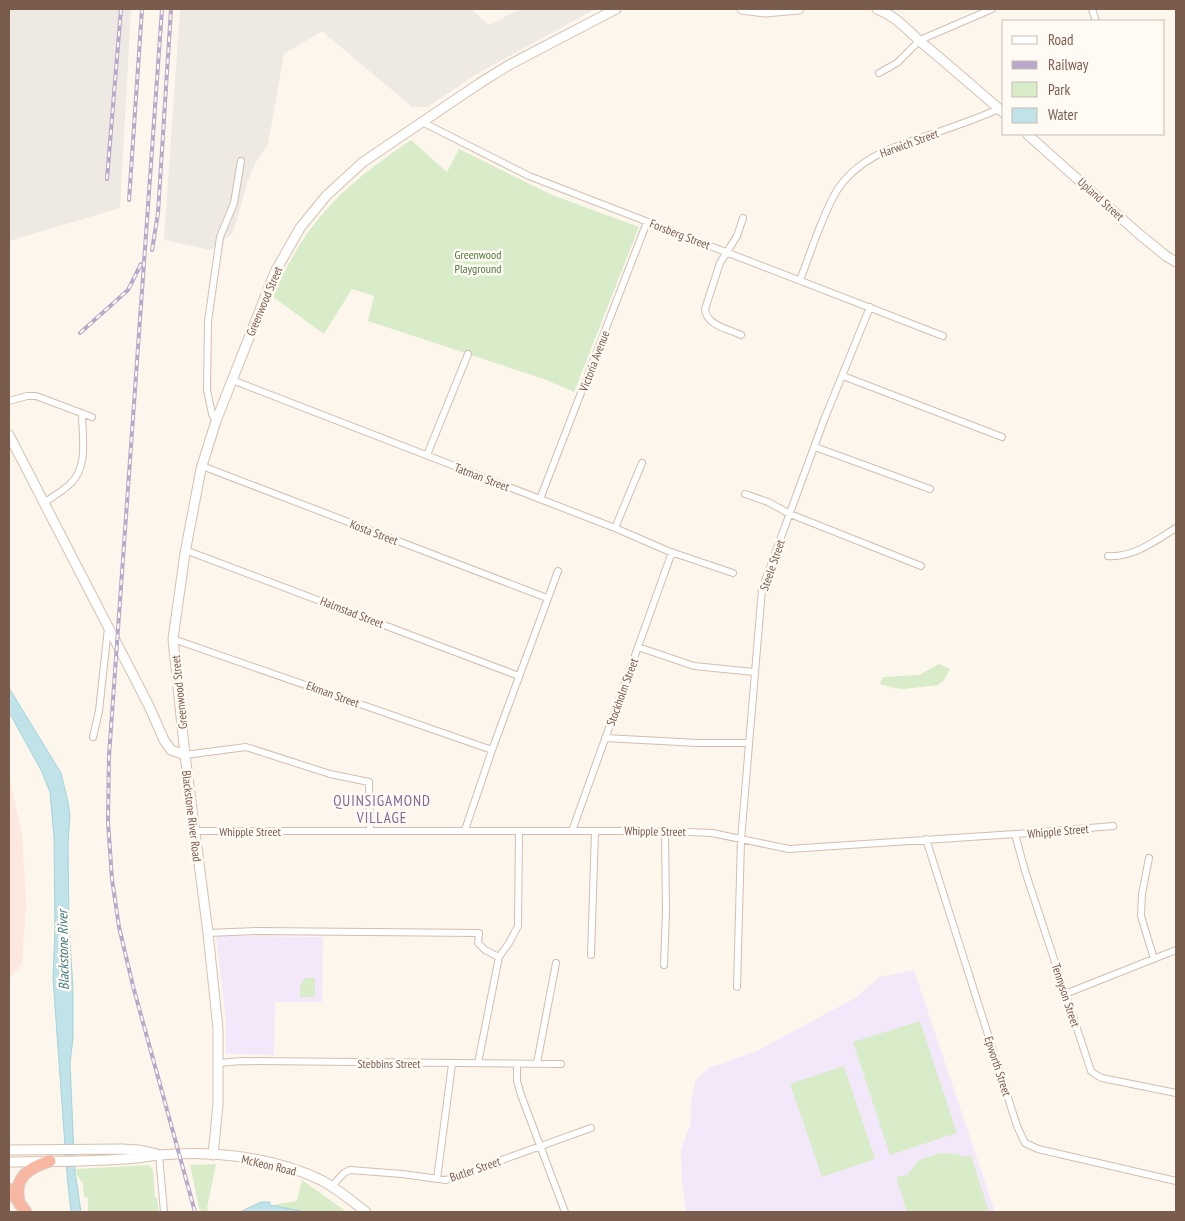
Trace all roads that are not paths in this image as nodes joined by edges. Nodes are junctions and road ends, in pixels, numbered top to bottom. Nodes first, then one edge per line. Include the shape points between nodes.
1 (616, 9) edge
2 (742, 9) edge
3 (799, 9) edge
4 (877, 9) edge
5 (992, 9) edge
6 (920, 40) junction
7 (879, 73) dead end
8 (1001, 111) edge
9 (422, 122) junction
10 (1028, 135) edge
11 (241, 161) dead end
12 (743, 218) dead end
13 (647, 222) junction
14 (727, 252) junction
15 (1176, 262) edge
16 (800, 280) junction
17 (870, 307) junction
18 (741, 335) dead end
19 (943, 336) dead end
20 (468, 354) dead end
21 (843, 376) junction
22 (232, 380) junction
23 (9, 401) edge
24 (82, 413) junction
25 (92, 417) dead end
26 (216, 421) junction
27 (9, 435) edge
28 (1002, 437) dead end
29 (815, 447) junction
30 (427, 455) junction
31 (642, 463) dead end
32 (202, 466) junction
33 (930, 489) dead end
34 (745, 494) dead end
35 (540, 499) junction
36 (44, 503) junction
37 (790, 514) junction
38 (615, 528) junction
39 (1176, 528) edge
40 (185, 550) junction
41 (672, 552) junction
42 (1108, 556) dead end
43 (921, 566) dead end
44 (558, 571) dead end
45 (733, 573) dead end
46 (547, 598) junction
47 (108, 627) junction
48 (174, 639) junction
49 (638, 647) junction
50 (754, 672) junction
51 (519, 676) junction
52 (93, 737) dead end
53 (605, 738) junction
54 (748, 743) junction
55 (492, 750) junction
56 (185, 755) junction
57 (1114, 826) dead end
58 (370, 830) junction
59 (465, 830) junction
60 (194, 831) junction
61 (519, 831) junction
62 (572, 831) junction
63 (595, 831) junction
64 (666, 831) junction
65 (1015, 834) junction
66 (926, 839) junction
67 (741, 840) junction
68 (1149, 858) dead end
69 (208, 933) junction
70 (1176, 950) edge
71 (591, 954) dead end
72 (500, 957) junction
73 (1154, 959) junction
74 (556, 963) dead end
75 (664, 965) dead end
76 (737, 987) dead end
77 (1065, 994) junction
78 (218, 1062) junction
79 (478, 1063) junction
80 (537, 1063) junction
81 (452, 1064) junction
82 (517, 1064) junction
83 (560, 1064) dead end
84 (1176, 1093) edge
85 (591, 1128) dead end
86 (541, 1145) junction
87 (9, 1150) edge
88 (159, 1155) junction
89 (213, 1155) junction
90 (50, 1156) junction
91 (9, 1162) edge
92 (437, 1179) junction
93 (1176, 1181) edge
94 (332, 1186) junction
95 (9, 1188) edge
96 (23, 1208) edge
97 (164, 1212) edge
98 (366, 1212) edge
99 (565, 1212) edge

1 - 9 main road, Greenwood Street via 509,65
2 - 3 main road via 765,12
4 - 6 main road via 890,14
5 - 6 street
6 - 7 street via 897,63
6 - 8 main road
8 - 16 street, Harwich Street via 880,152 856,168 830,204
9 - 13 street, Forsberg Street via 529,176
9 - 22 main road, Greenwood Street via 351,172 310,214 275,272
10 - 15 main road, Upland Street
11 - 26 street via 234,203 220,237 207,328 207,390
12 - 14 street
13 - 14 street, Forsberg Street
13 - 35 street, Victoria Avenue
14 - 16 street, Forsberg Street
14 - 18 street via 720,263 705,312 711,322
16 - 17 street, Forsberg Street
17 - 19 street, Forsberg Street
17 - 21 street, Steele Street
20 - 30 street
21 - 28 street
21 - 29 street, Steele Street
22 - 26 main road, Greenwood Street
22 - 30 street, Tatman Street
23 - 24 street via 36,396
24 - 25 street
24 - 36 street via 79,473 68,486
26 - 32 main road, Greenwood Street
27 - 36 main road, Blackstone River Road
29 - 33 street
29 - 37 street, Steele Street
30 - 35 street, Tatman Street
31 - 38 street
32 - 40 main road, Greenwood Street
32 - 46 street, Kosta Street
34 - 37 street
35 - 38 street, Tatman Street
36 - 47 main road, Blackstone River Road
37 - 43 street
37 - 50 street, Steele Street via 762,589
38 - 41 street, Tatman Street
39 - 42 street via 1130,554
40 - 48 main road, Greenwood Street
40 - 51 street, Halmstad Street
41 - 45 street, Tatman Street
41 - 49 street, Stockholm Street
44 - 46 street
46 - 51 street
47 - 52 street
47 - 56 main road, Blackstone River Road via 164,740 171,750
48 - 55 street, Ekman Street
48 - 56 main road, Greenwood Street
49 - 50 street via 694,666
49 - 53 street, Stockholm Street
50 - 54 street, Steele Street
51 - 55 street
53 - 54 street
53 - 62 street, Stockholm Street
54 - 67 street, Steele Street
55 - 59 street
56 - 58 street via 246,747 330,774 369,782
56 - 60 main road, Blackstone River Road
57 - 65 street, Whipple Street
58 - 59 street, Whipple Street
58 - 60 street, Whipple Street
59 - 61 street, Whipple Street
60 - 69 main road, Blackstone River Road
61 - 62 street, Whipple Street
61 - 72 street via 518,926
62 - 63 street, Whipple Street
63 - 64 street, Whipple Street
63 - 71 street
64 - 67 street, Whipple Street via 712,834
64 - 75 street
65 - 66 street, Whipple Street
65 - 77 street, Tennyson Street
66 - 67 street, Whipple Street via 789,849
66 - 93 street, Epworth Street via 1017,1126 1025,1142 1038,1149
67 - 76 street, Steele Street
68 - 73 street via 1141,916
69 - 72 street via 479,933 478,943
69 - 78 main road, Blackstone River Road via 218,1029
70 - 73 street
72 - 79 street
73 - 77 street
74 - 80 street
77 - 84 street, Tennyson Street via 1091,1071 1096,1075
78 - 81 street, Stebbins Street
78 - 89 main road, Blackstone River Road
79 - 81 street, Stebbins Street
79 - 82 street, Stebbins Street
80 - 82 street, Stebbins Street
80 - 83 street, Stebbins Street
81 - 92 street
82 - 86 street via 521,1095
85 - 86 street, Butler Street
86 - 92 street, Butler Street via 457,1178
86 - 99 street
87 - 90 main road, McKeon Road
88 - 89 main road, McKeon Road
88 - 90 main road, McKeon Road via 122,1160
88 - 90 main road, McKeon Road via 130,1149 89,1149
88 - 97 street
89 - 94 main road, McKeon Road via 286,1167
90 - 91 main road, McKeon Road
90 - 96 highway via 25,1173 18,1186
92 - 94 street, Butler Street via 350,1170
94 - 98 main road, McKeon Road
95 - 96 highway

